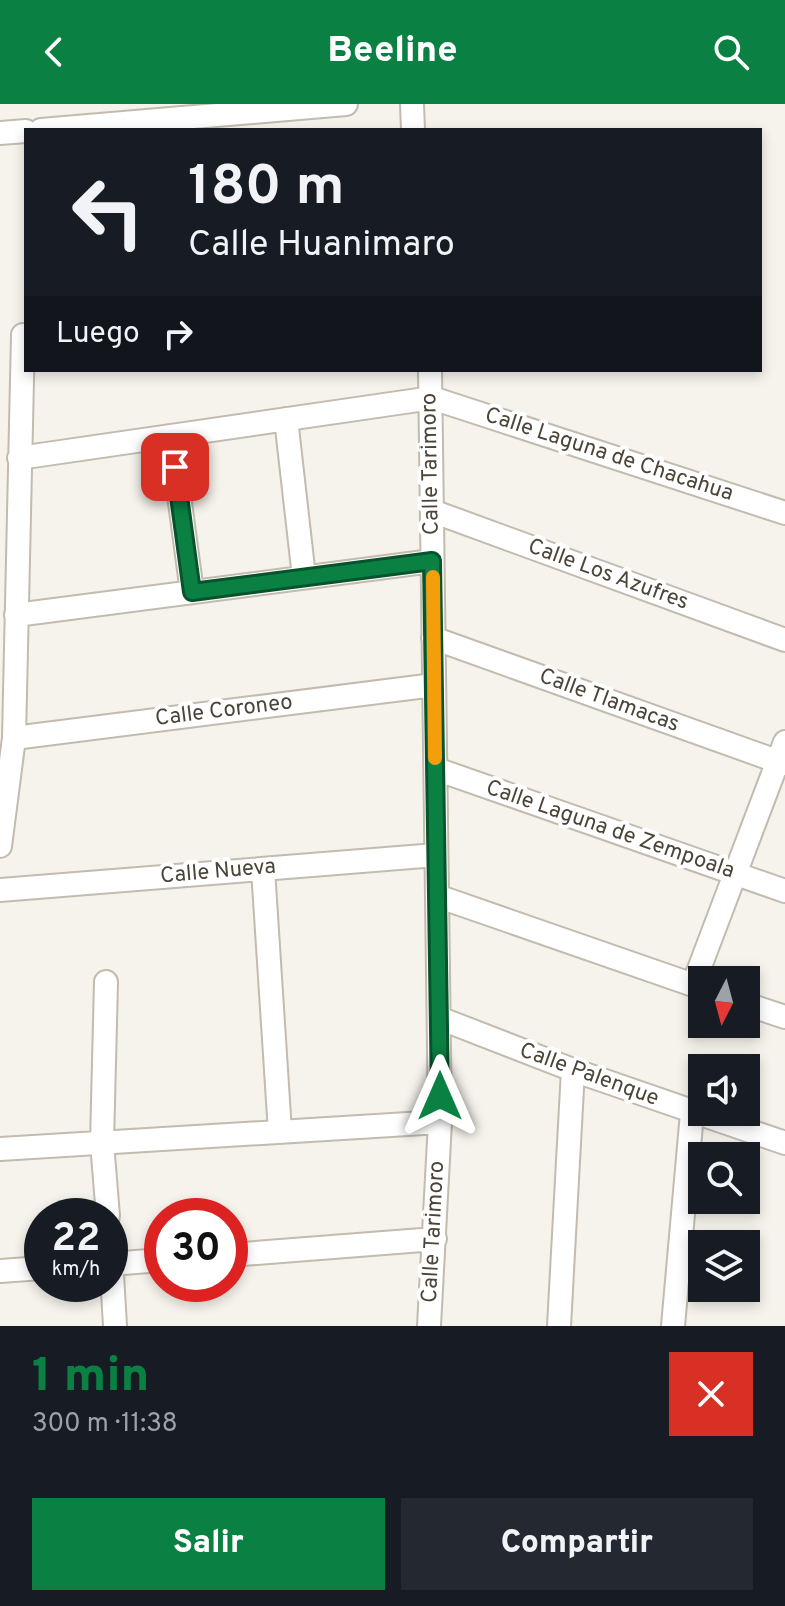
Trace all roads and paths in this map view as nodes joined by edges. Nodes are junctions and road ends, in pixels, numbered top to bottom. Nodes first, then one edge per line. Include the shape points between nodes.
1 (346, 104) edge
2 (412, 104) edge
3 (64, 128) edge
4 (413, 128) edge
5 (24, 131) edge
6 (0, 133) edge
7 (24, 335) edge
8 (0, 339) edge
9 (24, 356) edge
10 (430, 372) edge
11 (432, 398) junction
12 (286, 419) junction
13 (171, 436) junction
14 (19, 458) junction
15 (432, 511) junction
16 (785, 513) edge
17 (432, 561) junction
18 (304, 577) junction
19 (192, 592) junction
20 (16, 615) junction
21 (433, 638) junction
22 (785, 640) edge
23 (434, 685) junction
24 (14, 738) junction
25 (783, 756) edge
26 (436, 769) junction
27 (0, 846) edge
28 (436, 855) junction
29 (263, 869) junction
30 (735, 874) junction
31 (0, 890) edge
32 (785, 891) edge
33 (437, 896) junction
34 (705, 966) edge
35 (106, 982) dead end
36 (688, 984) edge
37 (760, 1009) edge
38 (785, 1017) edge
39 (439, 1018) junction
40 (573, 1070) junction
41 (688, 1112) edge
42 (440, 1122) junction
43 (691, 1126) edge
44 (732, 1126) edge
45 (280, 1132) junction
46 (102, 1143) junction
47 (785, 1143) edge
48 (0, 1149) edge
49 (107, 1198) edge
50 (435, 1239) junction
51 (248, 1254) edge
52 (24, 1269) edge
53 (0, 1271) edge
54 (113, 1302) edge
55 (115, 1326) edge
56 (429, 1326) edge
57 (559, 1326) edge
58 (673, 1326) edge

1 - 3 street
2 - 4 street
5 - 6 street
7 - 8 street
9 - 14 street
10 - 11 street, Calle Tarimoro
11 - 12 street
11 - 15 street, Calle Tarimoro
11 - 16 street, Calle Laguna de Chacahua
12 - 13 street
12 - 18 street
13 - 14 street
13 - 19 street
14 - 20 street
15 - 17 street, Calle Tarimoro
15 - 22 street, Calle Los Azufres
17 - 18 street
17 - 21 street, Calle Tarimoro
18 - 19 street
19 - 20 street
20 - 24 street
21 - 23 street, Calle Tarimoro
21 - 25 street, Calle Tlamacas
23 - 24 street, Calle Coroneo
23 - 26 street, Calle Tarimoro
24 - 27 street
25 - 30 street
26 - 28 street, Calle Tarimoro
26 - 30 street, Calle Laguna de Zempoala
28 - 29 street, Calle Nueva
28 - 33 street, Calle Tarimoro
29 - 31 street, Calle Nueva
29 - 45 street
30 - 32 street, Calle Laguna de Zempoala
30 - 34 street
33 - 36 street
33 - 39 street, Calle Tarimoro
35 - 46 street
37 - 38 street
39 - 40 street, Calle Palenque
39 - 42 street, Calle Tarimoro
40 - 41 street, Calle Palenque
40 - 57 street
42 - 45 street
42 - 50 street, Calle Tarimoro
43 - 58 street
44 - 47 street, Calle Palenque
45 - 46 street
46 - 48 street
46 - 49 street
50 - 51 street
50 - 56 street, Calle Tarimoro
52 - 53 street
54 - 55 street

